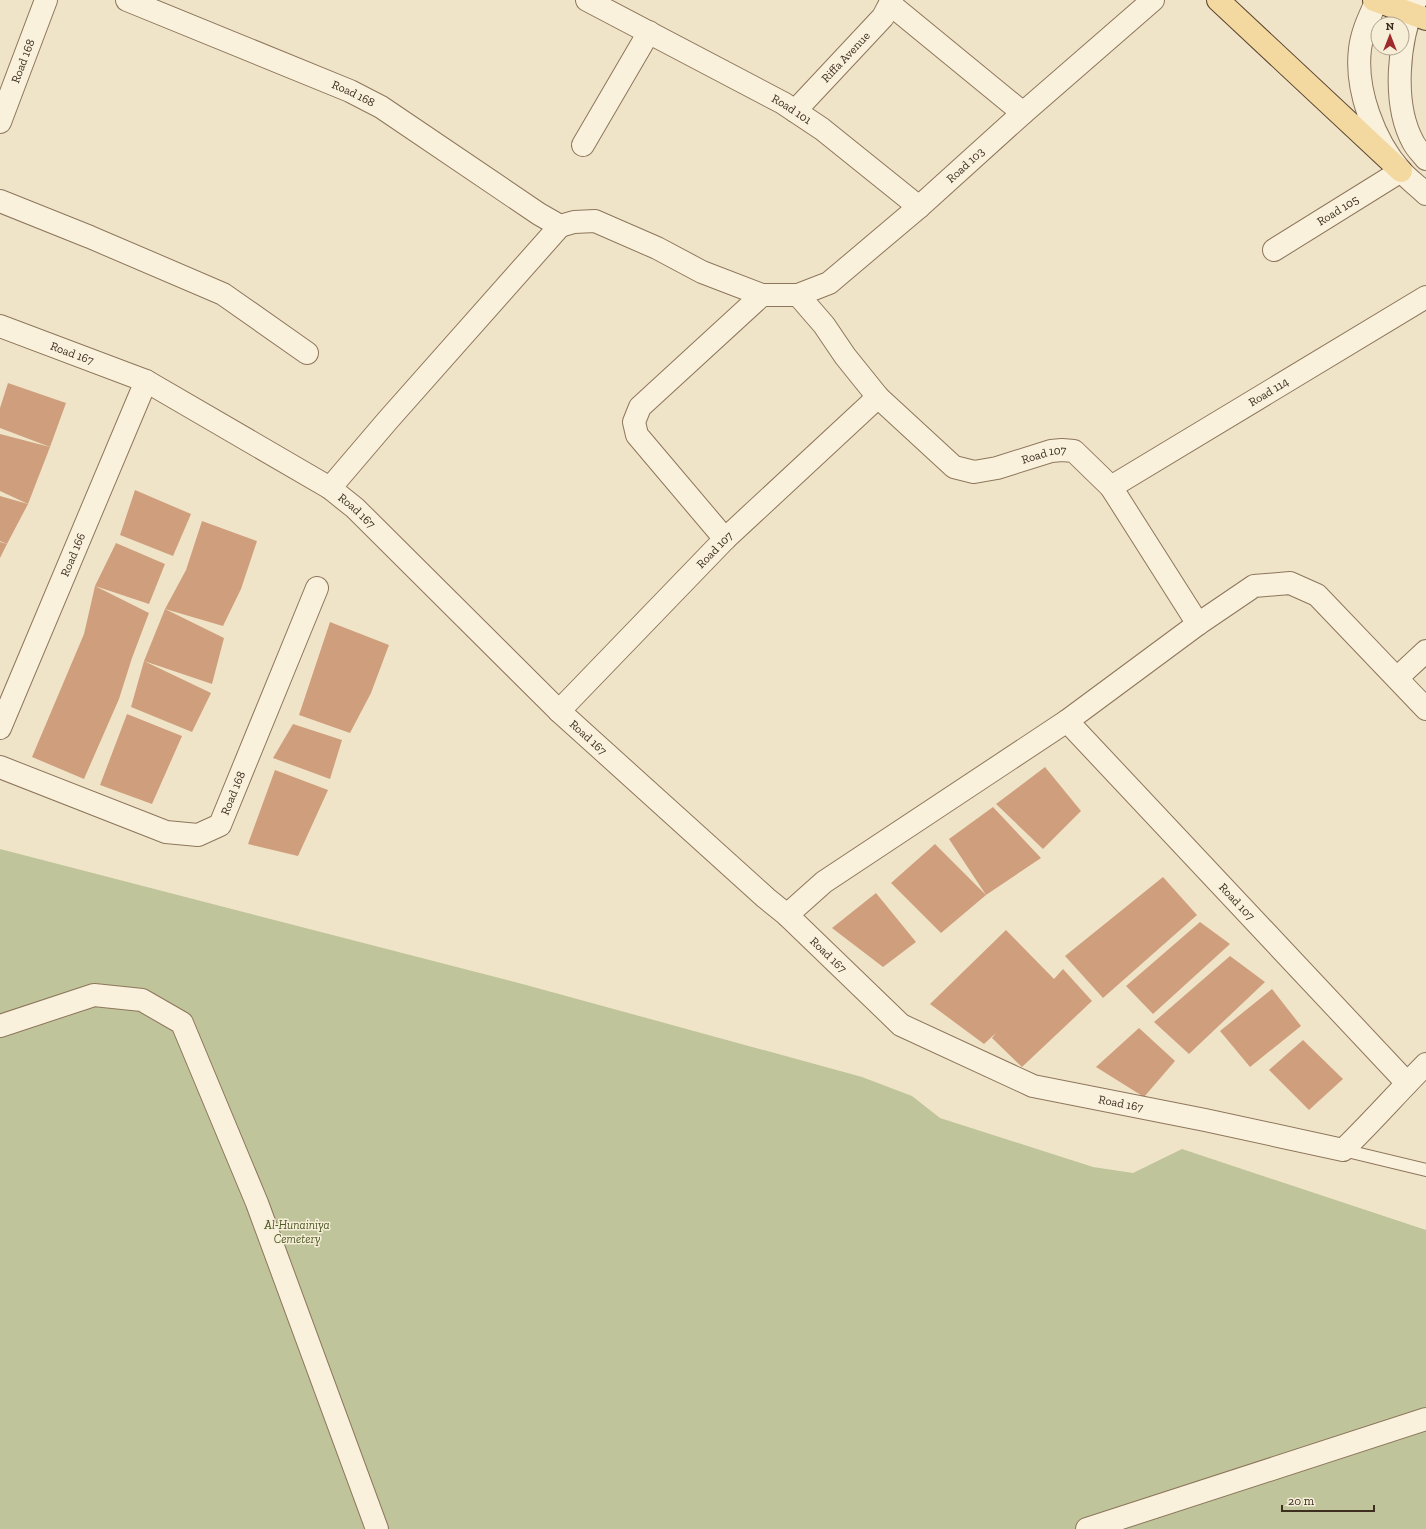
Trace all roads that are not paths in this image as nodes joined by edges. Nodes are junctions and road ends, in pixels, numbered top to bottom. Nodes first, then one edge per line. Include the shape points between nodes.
1 (46, 0) edge
2 (127, 0) edge
3 (587, 0) edge
4 (1152, 0) edge
5 (1218, 0) edge
6 (1376, 0) edge
7 (891, 2) edge
8 (1417, 11) edge
9 (649, 32) junction
10 (796, 112) junction
11 (1023, 114) junction
12 (0, 122) edge
13 (583, 145) dead end
14 (1426, 159) edge
15 (1401, 171) junction
16 (1426, 194) edge
17 (0, 201) edge
18 (919, 207) junction
19 (560, 226) junction
20 (1274, 250) dead end
21 (762, 295) junction
22 (798, 295) junction
23 (1426, 297) edge
24 (0, 326) edge
25 (307, 353) dead end
26 (146, 381) junction
27 (878, 397) junction
28 (1111, 487) junction
29 (330, 488) junction
30 (725, 540) junction
31 (317, 588) dead end
32 (1198, 624) junction
33 (1426, 651) edge
34 (1397, 678) junction
35 (1426, 709) edge
36 (559, 711) junction
37 (1067, 721) junction
38 (0, 728) edge
39 (0, 767) edge
40 (787, 915) junction
41 (0, 1026) edge
42 (1426, 1064) edge
43 (1407, 1083) junction
44 (1343, 1150) junction
45 (1426, 1170) edge
46 (1426, 1419) edge
47 (376, 1529) edge
48 (1087, 1529) edge

1 - 12 street, Road 168
2 - 19 street, Road 168 via 350,91 381,107
3 - 9 street, Road 101
4 - 11 street, Road 103
5 - 15 main road
6 - 8 main road
6 - 15 street via 1360,48 1359,73 1363,98 1372,121 1384,146
7 - 10 street, Riffa Avenue via 883,17
7 - 11 street
8 - 14 street via 1403,43 1400,96 1405,122 1413,142
9 - 10 street, Road 101
9 - 13 street
10 - 18 street, Road 101 via 822,129
11 - 18 street, Road 103
15 - 16 street
15 - 20 street, Road 105
17 - 25 street via 223,294
18 - 22 street, Road 103 via 829,283
19 - 21 street via 595,221 657,248 702,272
19 - 29 street, Road 167
21 - 22 street, Road 103
21 - 30 street via 640,407 634,422 637,435
22 - 27 street, Road 107
23 - 28 street, Road 114
24 - 26 street, Road 167
26 - 29 street, Road 167
26 - 38 street, Road 166
27 - 28 street, Road 107 via 954,467 974,472 997,468 1051,451 1074,451
27 - 30 street, Road 107
28 - 32 street, Road 107
29 - 36 street, Road 167 via 356,508
30 - 36 street, Road 107
31 - 39 street, Road 168 via 220,825 198,835 166,832
32 - 34 street via 1254,586 1290,583 1317,595
32 - 37 street
33 - 34 street
34 - 35 street
36 - 40 street, Road 167
37 - 40 street via 824,882
37 - 43 street, Road 107
40 - 44 street, Road 167 via 901,1025 1033,1086
41 - 47 street via 94,995 142,1000 182,1023 257,1202
42 - 43 street
43 - 44 street
44 - 45 lane
46 - 48 street

